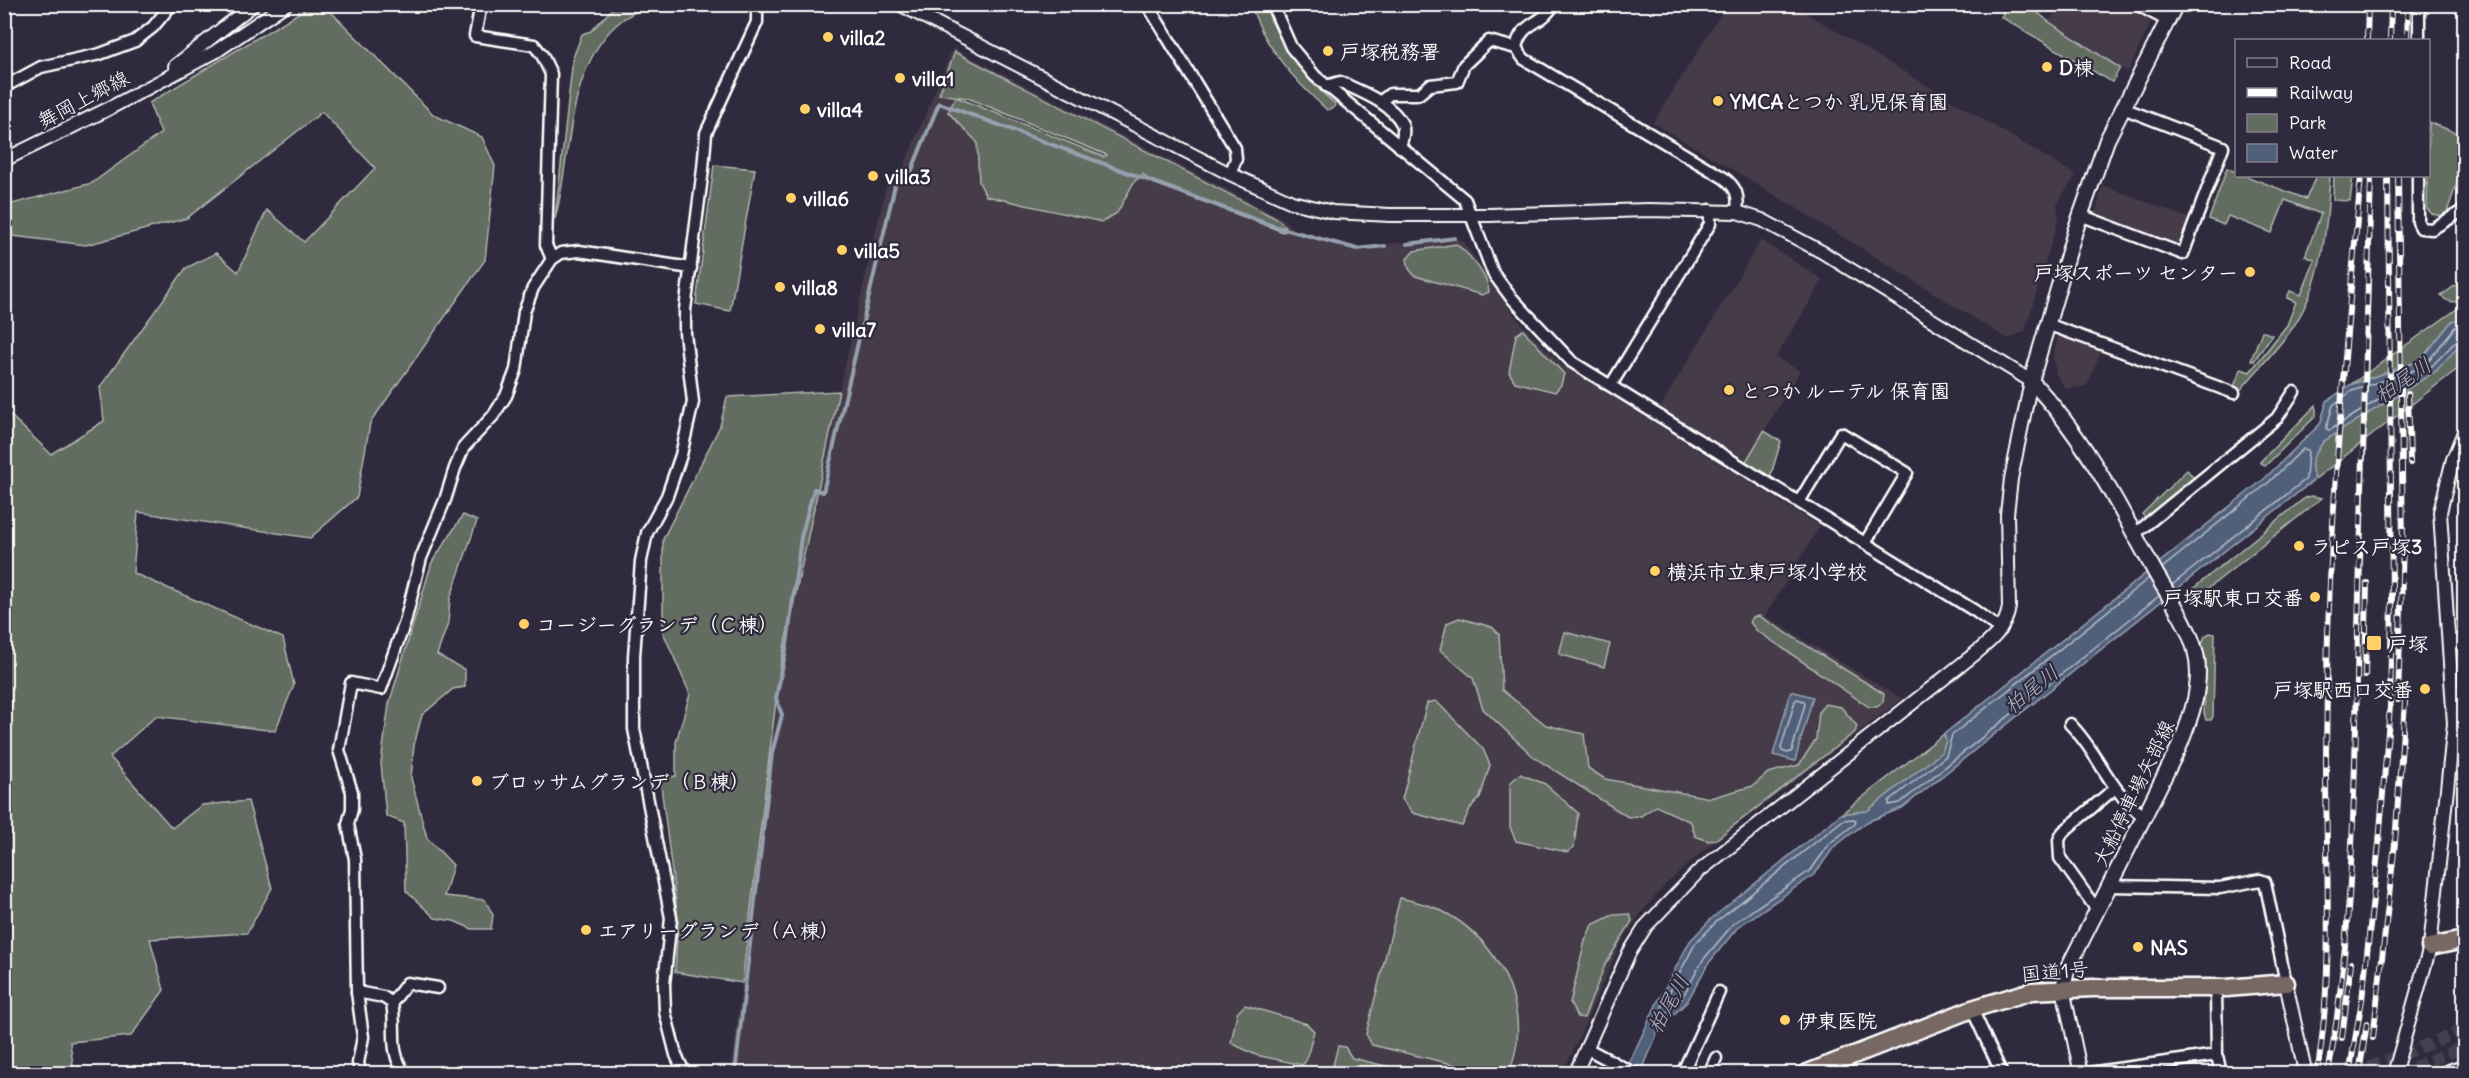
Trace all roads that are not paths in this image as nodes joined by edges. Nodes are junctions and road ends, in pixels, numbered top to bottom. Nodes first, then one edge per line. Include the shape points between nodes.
1 (172, 4) edge
2 (254, 4) edge
3 (286, 4) edge
4 (481, 4) edge
5 (757, 4) edge
6 (898, 4) edge
7 (1147, 4) edge
8 (1272, 4) edge
9 (1554, 4) edge
10 (2136, 4) edge
11 (2176, 4) edge
12 (2419, 4) edge
13 (2168, 21) junction
14 (2419, 39) edge
15 (1516, 48) junction
16 (1326, 86) junction
17 (4, 87) edge
18 (148, 87) junction
19 (1381, 101) junction
20 (2123, 108) junction
21 (1400, 147) junction
22 (4, 160) edge
23 (1230, 174) junction
24 (2418, 177) edge
25 (1710, 210) junction
26 (2464, 210) edge
27 (1737, 212) junction
28 (1472, 215) junction
29 (2080, 215) junction
30 (552, 259) junction
31 (691, 268) junction
32 (2047, 324) junction
33 (2031, 381) junction
34 (1611, 385) junction
35 (2294, 392) dead end
36 (2234, 393) dead end
37 (2464, 432) edge
38 (2459, 460) edge
39 (1799, 502) junction
40 (2136, 537) junction
41 (1865, 543) junction
42 (2001, 630) junction
43 (2464, 641) edge
44 (2449, 642) junction
45 (2070, 723) dead end
46 (2114, 789) junction
47 (2144, 817) junction
48 (2109, 886) junction
49 (2097, 910) junction
50 (2464, 939) edge
51 (2430, 947) junction
52 (2286, 983) junction
53 (438, 988) dead end
54 (2063, 989) junction
55 (2216, 989) junction
56 (357, 992) junction
57 (1719, 992) dead end
58 (392, 1003) junction
59 (1972, 1009) junction
60 (1586, 1048) junction
61 (2217, 1055) junction
62 (1716, 1058) dead end
63 (2464, 1069) edge
64 (361, 1074) edge
65 (405, 1074) edge
66 (685, 1074) edge
67 (1575, 1074) edge
68 (1635, 1074) edge
69 (1682, 1074) edge
70 (1709, 1074) edge
71 (1805, 1074) edge
72 (2002, 1074) edge
73 (2081, 1074) edge
74 (2221, 1074) edge
75 (2303, 1074) edge
76 (2394, 1074) edge
77 (2439, 1074) edge

1 - 17 street via 135,41 41,67
2 - 18 street, 舞岡上郷線
3 - 18 street, 舞岡上郷線 via 215,52
4 - 30 street via 475,36 534,45 551,74 546,245
5 - 31 street via 757,22 706,133
6 - 23 street
7 - 23 street via 1235,148 1236,159
8 - 16 street via 1291,46
9 - 15 street via 1548,15 1525,28
10 - 13 street
11 - 13 main road
12 - 14 street
13 - 20 main road
15 - 19 street via 1490,41 1464,65 1457,82 1431,85 1419,94 1390,94
15 - 27 street via 1524,58 1724,178 1734,186 1739,198
16 - 19 street via 1340,82
16 - 21 street
18 - 22 street, 舞岡上郷線
19 - 21 street via 1401,123
20 - 29 main road
20 - 29 street via 2223,147 2183,254
21 - 28 street via 1465,200
23 - 28 street via 1292,202 1333,212
24 - 26 street via 2421,228 2432,229
25 - 27 street
25 - 28 street
25 - 34 street via 1710,224
27 - 33 street via 1762,220 1822,252
28 - 34 street via 1482,250 1510,296 1572,362
29 - 32 main road
30 - 31 street via 561,253 579,251
30 - 56 street via 533,288 524,312 516,370 506,396 464,447 455,468 421,558 405,622 381,689 351,682 339,750 352,792 348,824 355,859
31 - 66 street via 685,333 693,402 681,455 647,533 641,561 634,656 634,729 671,918 665,1012
32 - 33 main road
32 - 36 street
33 - 40 main road via 2081,443
33 - 42 street via 2011,479 2007,514 2009,607
34 - 39 street
35 - 40 street via 2277,418
37 - 38 street
38 - 44 street via 2440,512
39 - 41 street
39 - 41 street via 1841,433 1907,473
40 - 47 main road, 大船停車場矢部線 via 2195,650 2193,710
41 - 42 street
42 - 60 street via 1672,896 1646,926 1629,954
43 - 44 street
44 - 51 street via 2454,724
45 - 46 street
46 - 47 street
46 - 49 street via 2063,832 2059,840 2060,858
47 - 48 main road, 大船停車場矢部線
48 - 49 main road, 大船停車場矢部線
48 - 52 street via 2220,888 2265,882
49 - 54 main road, 大船停車場矢部線 via 2067,970
50 - 51 highway
51 - 76 street
52 - 55 highway, 国道1号
52 - 75 street
53 - 58 street via 407,984
54 - 55 highway, 国道1号
54 - 59 highway, 国道1号 via 2032,991
54 - 73 street
55 - 61 street
56 - 58 street via 383,997
56 - 64 street via 363,1037 358,1063
57 - 69 street
58 - 65 street via 396,1061
59 - 71 highway, 国道1号
59 - 72 street
60 - 67 street
60 - 68 street
61 - 73 street
61 - 74 street
62 - 70 street
63 - 77 street via 2458,1067

